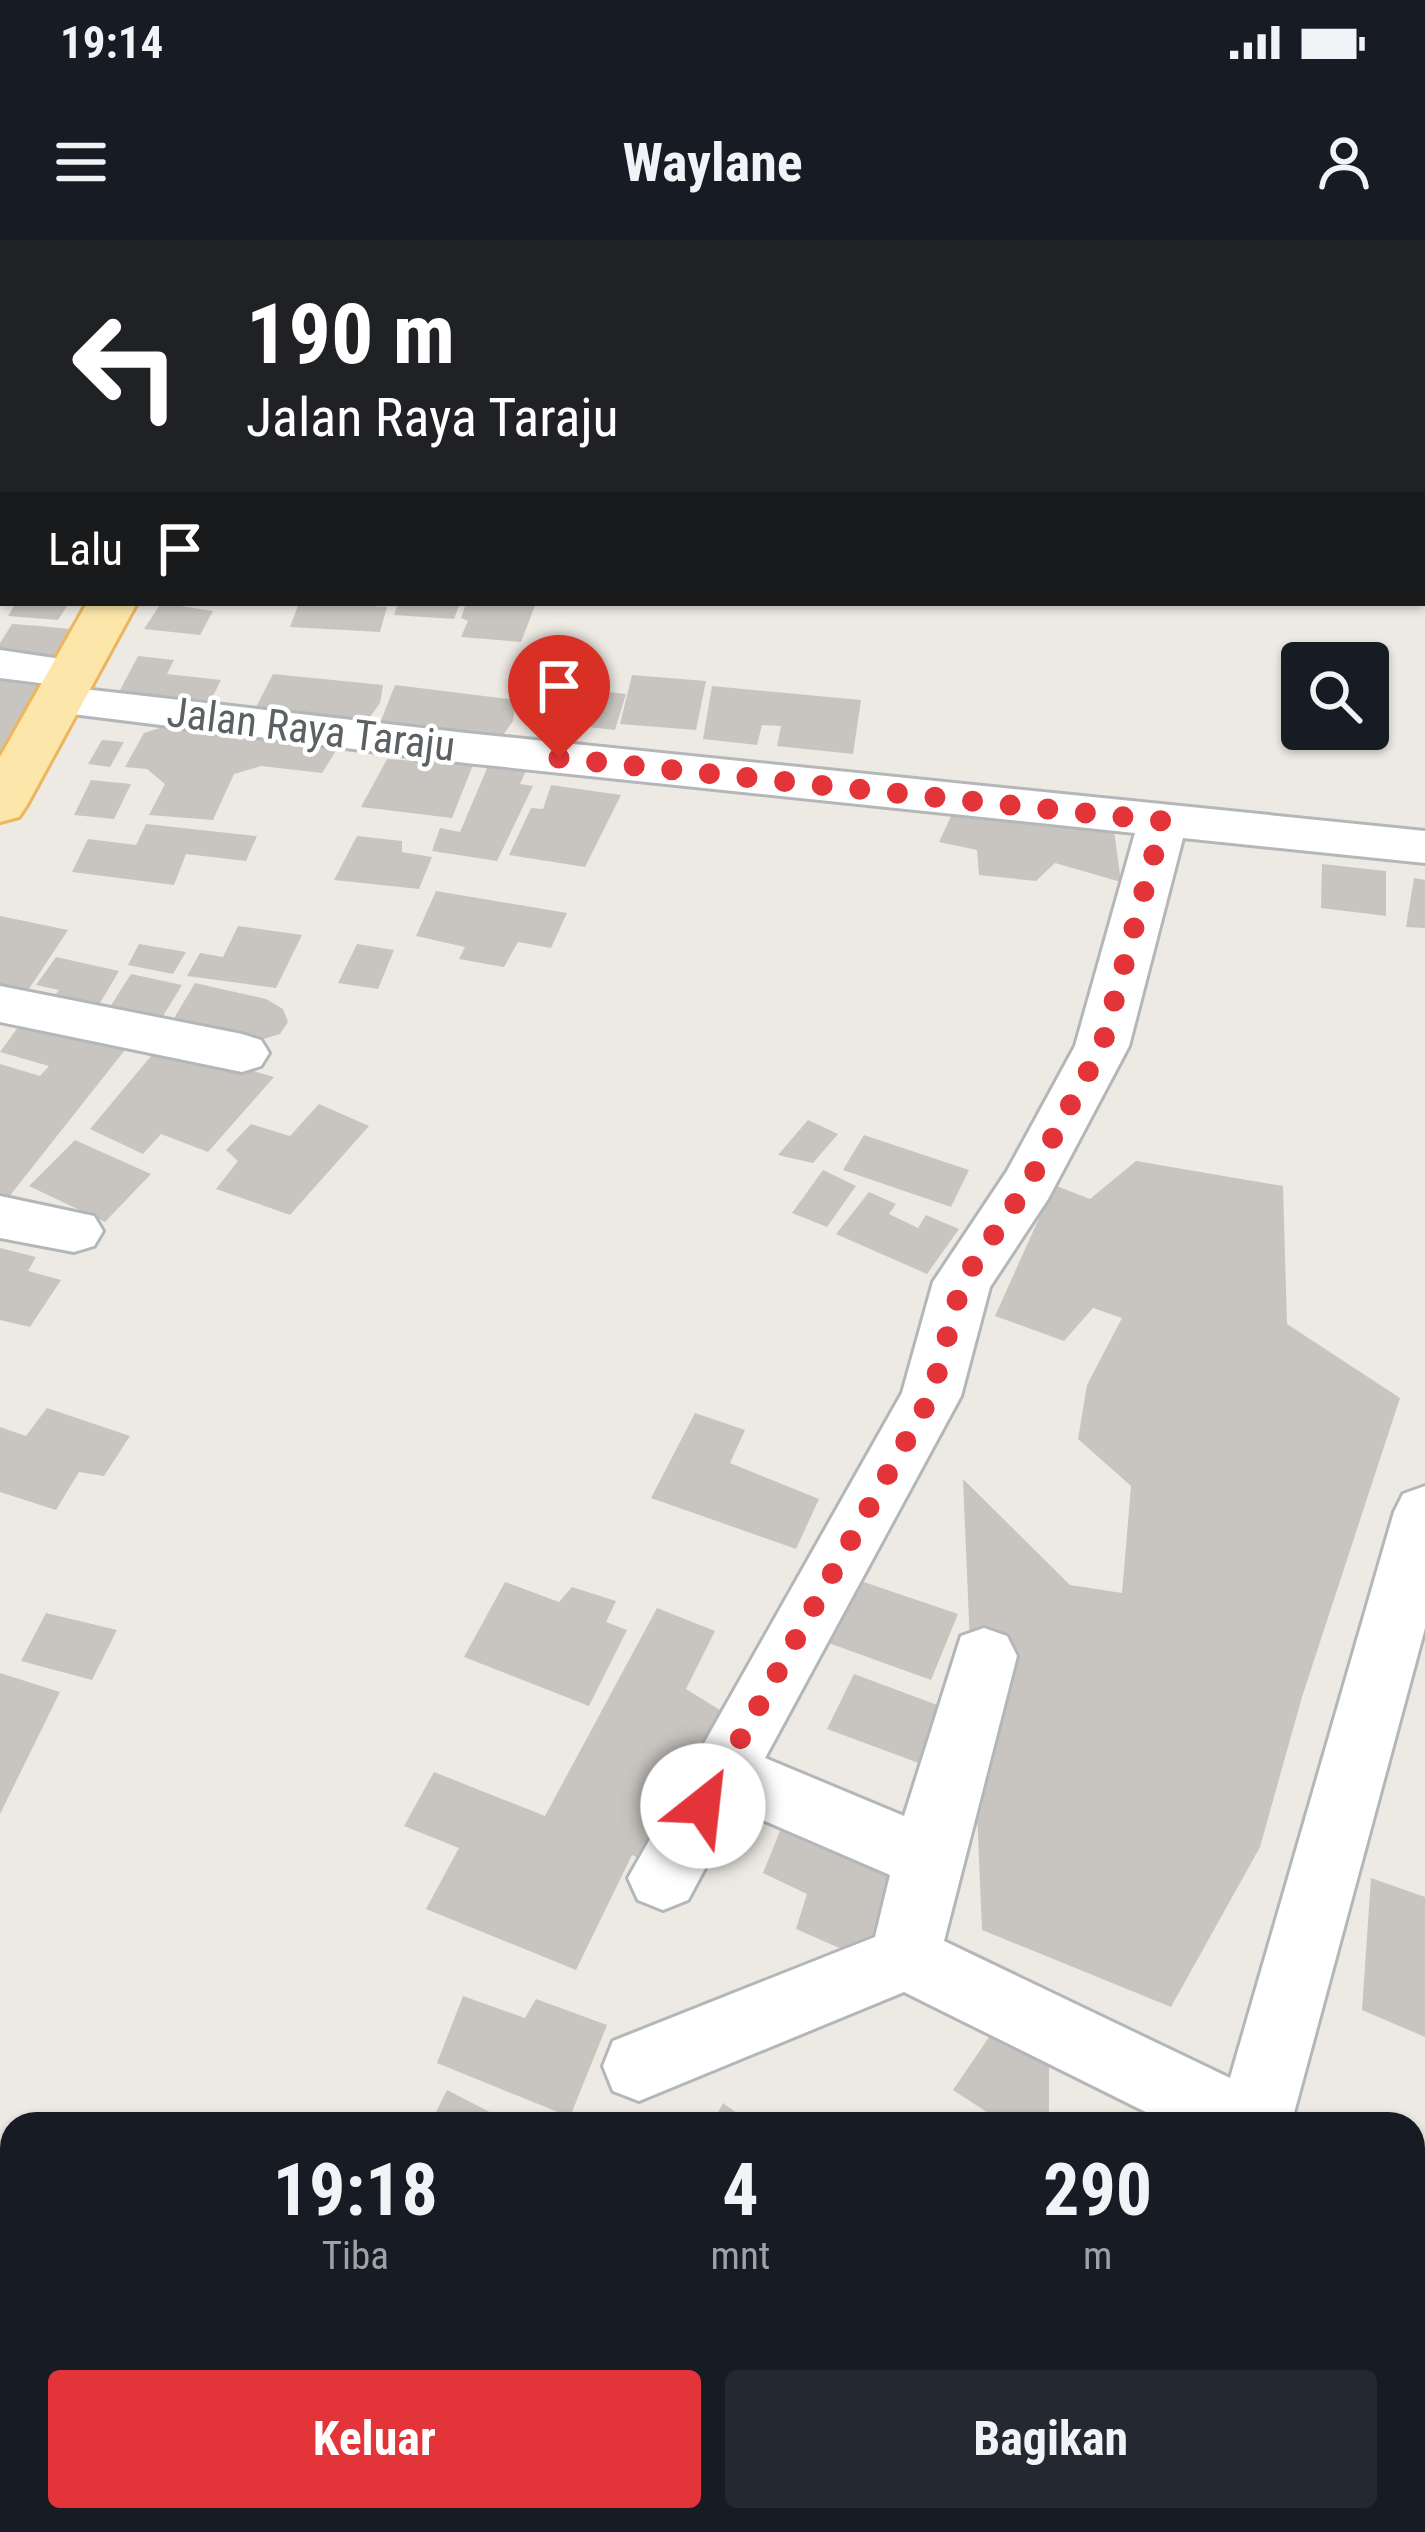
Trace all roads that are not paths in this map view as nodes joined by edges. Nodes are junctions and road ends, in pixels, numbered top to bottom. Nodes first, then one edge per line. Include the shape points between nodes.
1 (110, 606) edge
2 (0, 664) edge
3 (64, 686) junction
4 (0, 805) edge
5 (1163, 821) junction
6 (1425, 847) edge
7 (0, 1004) edge
8 (242, 1053) dead end
9 (0, 1217) edge
10 (74, 1231) dead end
11 (1425, 1512) edge
12 (984, 1656) dead end
13 (722, 1771) junction
14 (929, 1859) junction
15 (663, 1878) dead end
16 (905, 1958) junction
17 (639, 2066) dead end
18 (1226, 2112) edge
19 (1253, 2112) edge

1 - 3 main road
2 - 3 street, Jalan Raya Taraju
3 - 4 main road
3 - 5 street, Jalan Raya Taraju
5 - 6 street, Jalan Raya Taraju
5 - 13 street via 1102,1046 1028,1184 962,1282 931,1396
7 - 8 street
9 - 10 street
11 - 19 street
12 - 14 street
13 - 14 street
13 - 15 street
14 - 16 street
16 - 17 street
16 - 18 street

